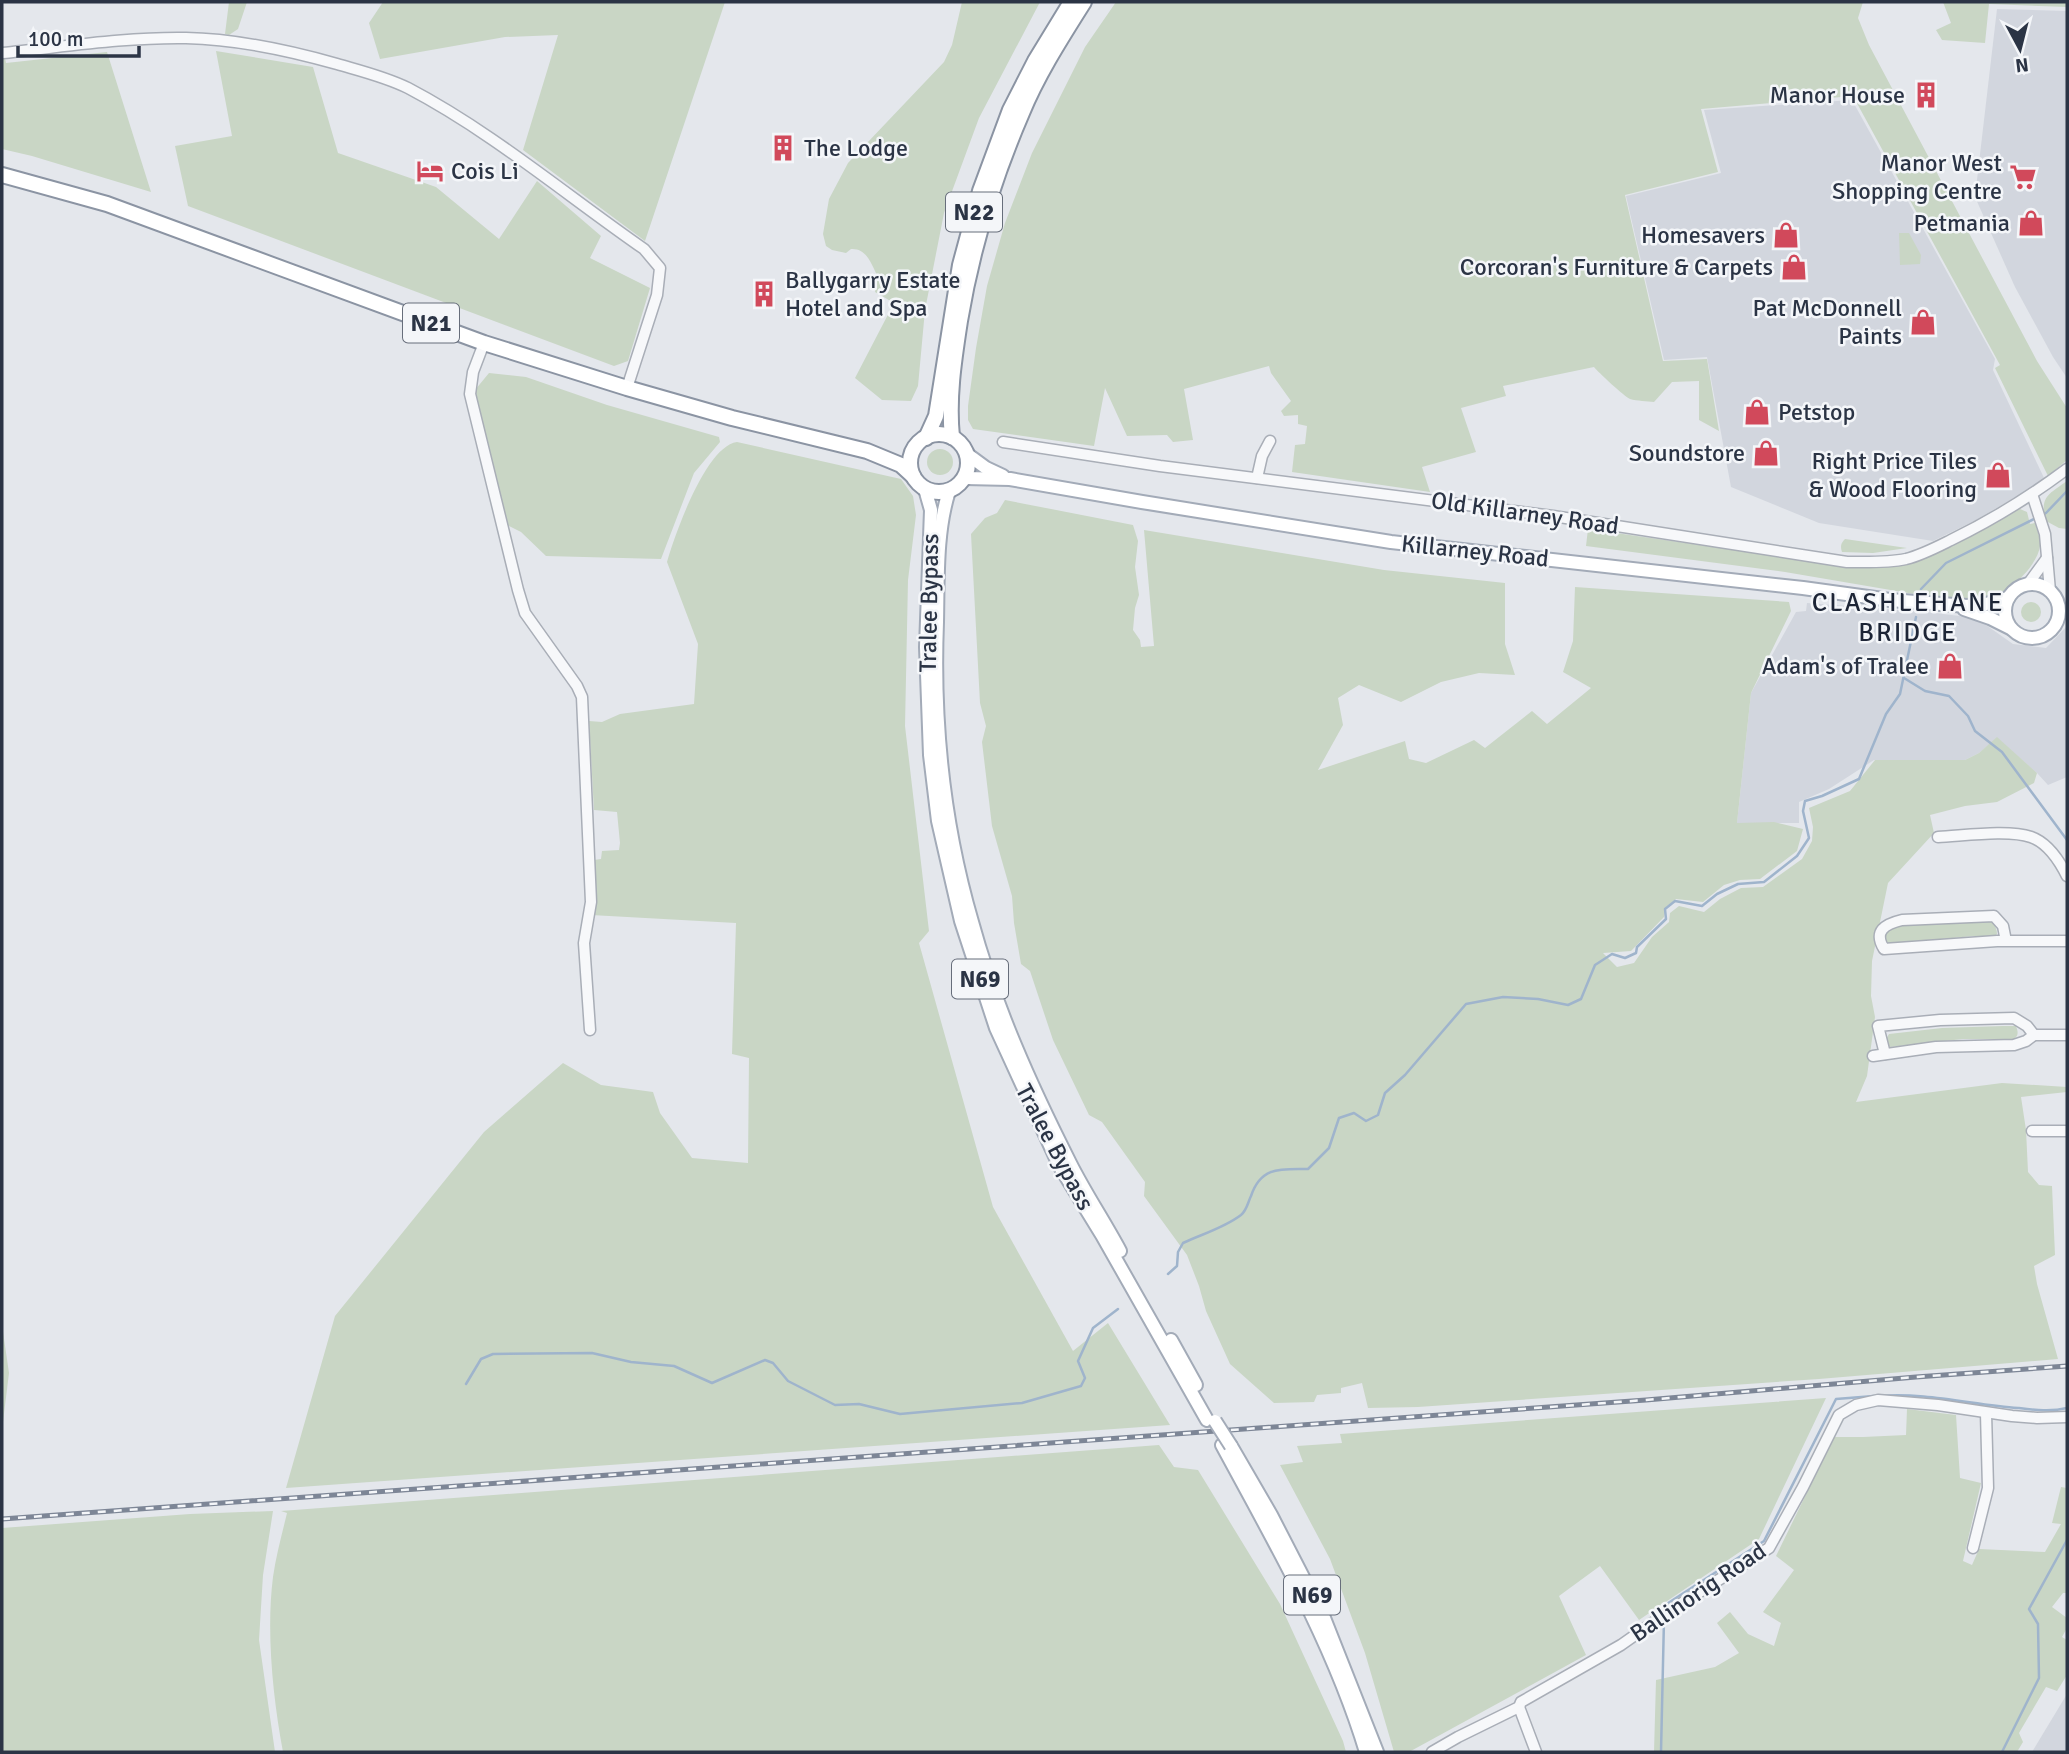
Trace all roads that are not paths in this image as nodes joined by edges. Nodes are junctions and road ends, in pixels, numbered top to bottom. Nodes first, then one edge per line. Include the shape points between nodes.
1 (1071, 2) edge
2 (1084, 2) edge
3 (2, 53) edge
4 (2, 175) edge
5 (484, 343) junction
6 (627, 388) junction
7 (952, 437) junction
8 (1270, 441) dead end
9 (1003, 442) dead end
10 (920, 443) junction
11 (867, 451) junction
12 (967, 454) junction
13 (2067, 469) edge
14 (914, 476) junction
15 (965, 478) junction
16 (1257, 478) junction
17 (1010, 479) junction
18 (925, 489) junction
19 (949, 491) junction
20 (2032, 494) junction
21 (2047, 558) junction
22 (2028, 584) junction
23 (2052, 594) junction
24 (2008, 598) junction
25 (2067, 601) edge
26 (1943, 604) junction
27 (2062, 619) edge
28 (2010, 628) junction
29 (1938, 837) dead end
30 (2067, 876) edge
31 (2006, 941) junction
32 (2067, 941) edge
33 (590, 1030) dead end
34 (2034, 1035) junction
35 (2067, 1035) edge
36 (1885, 1054) junction
37 (1873, 1056) dead end
38 (2067, 1131) edge
39 (2032, 1132) dead end
40 (1986, 1413) junction
41 (2067, 1417) edge
42 (1212, 1421) junction
43 (1226, 1445) junction
44 (1973, 1548) dead end
45 (1519, 1707) junction
46 (1366, 1752) edge
47 (1377, 1752) edge
48 (1432, 1752) edge
49 (1536, 1752) edge

1 - 10 highway, N22 via 1010,110 979,191 957,277 936,416
2 - 7 highway, N22 via 1022,111 989,197 970,268 954,361
3 - 6 street via 132,39 201,39 316,58 405,87 495,143 656,261 660,268 657,295
4 - 5 highway, N21 via 107,204
5 - 6 highway, N21
5 - 33 street via 470,394 518,590 525,613 582,697 591,902 584,943
6 - 11 highway, N21
7 - 10 highway via 939,434
7 - 12 highway
8 - 16 street
9 - 16 street, Old Killarney Road
10 - 11 highway, N21 via 904,451
10 - 14 highway, N22 via 910,462
11 - 14 highway, N21 via 901,465
12 - 15 highway
12 - 17 main road, Killarney Road
13 - 20 street, Old Killarney Road
14 - 18 highway
15 - 17 main road, Killarney Road
15 - 19 highway
16 - 20 street, Old Killarney Road via 1874,563 1929,551
17 - 26 main road, Killarney Road via 1391,542
18 - 19 highway
18 - 42 main road, Tralee Bypass / N69 via 932,510 926,648 930,755 938,821 961,920 996,1028 1059,1166
19 - 42 main road, Tralee Bypass / N69 via 940,545 938,716 944,788 972,922 1008,1030 1034,1089
20 - 21 street via 2045,534
21 - 22 street
21 - 23 street
22 - 23 main road
22 - 24 main road
23 - 25 main road
23 - 27 main road
24 - 26 main road, Killarney Road via 1967,606
24 - 28 main road via 2004,608
26 - 28 main road, Killarney Road
27 - 28 main road via 2037,638 2020,636
29 - 30 street via 2030,837 2047,846
31 - 31 street via 1884,949 1880,943 1881,929 1887,923 1994,916 2003,926
31 - 32 street
34 - 35 street
34 - 36 street via 2014,1045
34 - 36 street via 2014,1018 1878,1026
36 - 37 street
38 - 39 street
40 - 41 street, Ballinorig Road
40 - 44 street via 1988,1488
40 - 45 street, Ballinorig Road via 1878,1400 1839,1415 1769,1548
42 - 43 main road, Tralee Bypass / N69, bridge
43 - 46 main road, Tralee Bypass / N69 via 1301,1592
43 - 47 main road, Tralee Bypass / N69 via 1277,1527 1324,1618
45 - 48 street, Ballinorig Road
45 - 49 street

